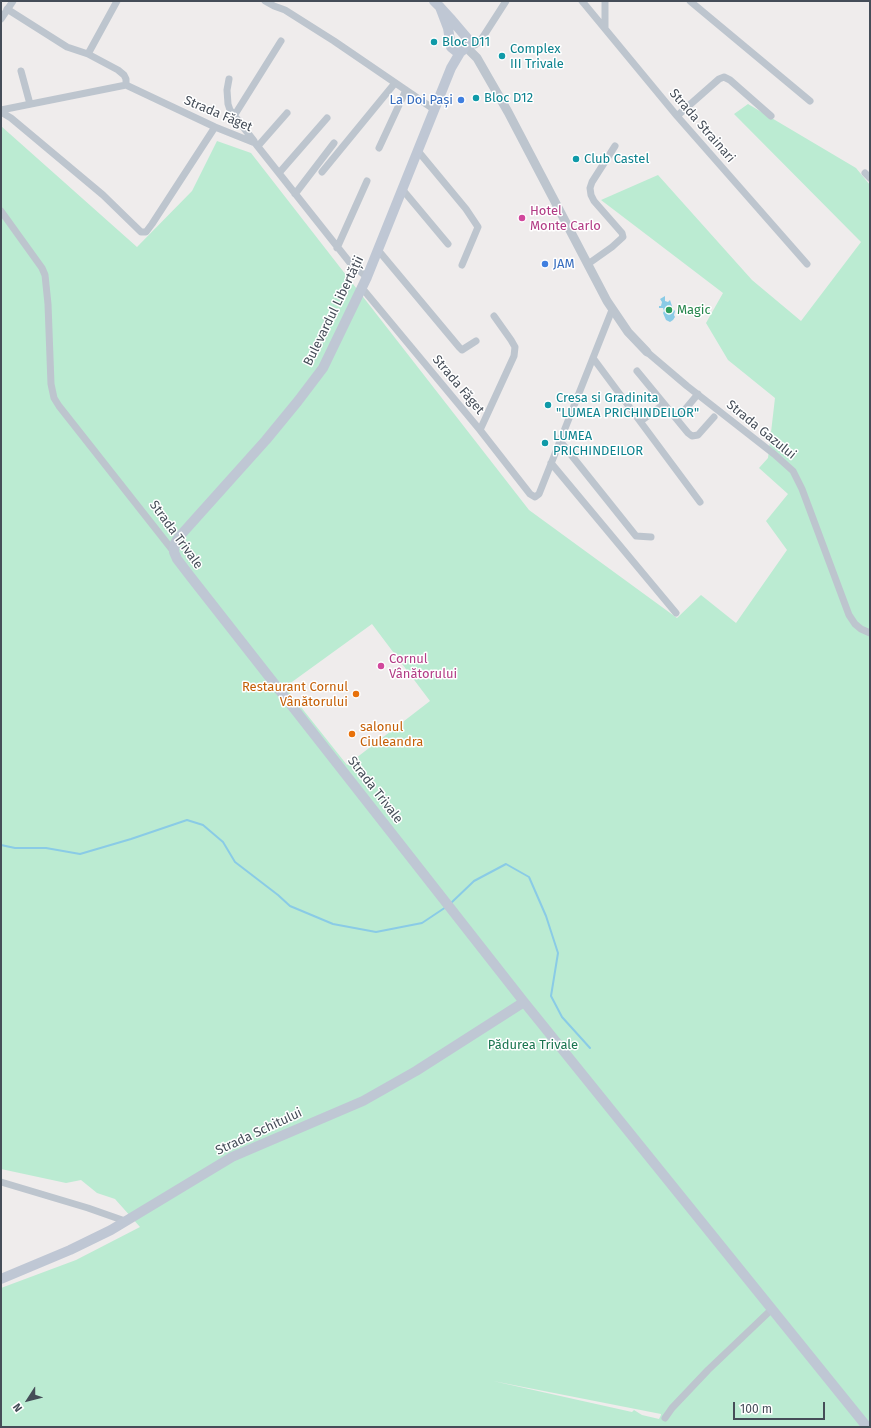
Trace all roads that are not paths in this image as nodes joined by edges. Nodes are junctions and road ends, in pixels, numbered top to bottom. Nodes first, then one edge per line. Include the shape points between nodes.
1 (13, 1) edge
2 (117, 1) edge
3 (265, 1) edge
4 (506, 1) edge
5 (582, 1) edge
6 (605, 1) edge
7 (690, 1) edge
8 (437, 4) edge
9 (7, 9) junction
10 (1, 19) edge
11 (604, 28) junction
12 (462, 33) junction
13 (281, 41) dead end
14 (451, 42) junction
15 (465, 47) junction
16 (88, 54) junction
17 (451, 68) junction
18 (21, 71) dead end
19 (229, 79) dead end
20 (395, 83) junction
21 (126, 84) junction
22 (406, 90) junction
23 (810, 101) dead end
24 (30, 104) junction
25 (435, 110) junction
26 (1, 111) edge
27 (287, 113) dead end
28 (234, 116) junction
29 (677, 116) junction
30 (771, 116) dead end
31 (328, 118) dead end
32 (215, 127) junction
33 (334, 143) dead end
34 (257, 144) junction
35 (615, 146) dead end
36 (379, 148) dead end
37 (418, 151) junction
38 (322, 172) dead end
39 (279, 173) junction
40 (367, 181) dead end
41 (402, 189) junction
42 (295, 194) junction
43 (1, 211) edge
44 (448, 244) dead end
45 (338, 248) junction
46 (378, 250) junction
47 (588, 264) junction
48 (807, 264) dead end
49 (462, 265) dead end
50 (367, 277) junction
51 (362, 288) junction
52 (612, 310) junction
53 (494, 316) dead end
54 (476, 341) dead end
55 (647, 352) joint
56 (593, 358) junction
57 (637, 371) dead end
58 (698, 394) junction
59 (664, 404) junction
60 (714, 417) dead end
61 (677, 420) junction
62 (641, 421) junction
63 (480, 430) junction
64 (560, 441) junction
65 (551, 463) junction
66 (700, 502) dead end
67 (651, 537) dead end
68 (174, 552) junction
69 (676, 613) dead end
70 (870, 633) edge
71 (524, 1002) junction
72 (1, 1182) edge
73 (125, 1222) junction
74 (3, 1277) edge
75 (772, 1309) junction
76 (665, 1418) dead end
77 (867, 1427) edge

1 - 9 street
2 - 16 street
3 - 20 street via 285,10
4 - 15 street via 481,40
5 - 11 street, Strada Strainari
6 - 11 street
7 - 23 street
8 - 12 main road, Bulevardul Libertății
8 - 14 main road, Bulevardul Libertății
9 - 10 street
9 - 16 street, Strada Făget via 67,46
11 - 29 street, Strada Strainari
12 - 14 main road via 454,34
12 - 15 main road via 467,38
13 - 28 street
14 - 15 main road via 456,51
14 - 17 main road, Bulevardul Libertății
15 - 17 main road, Bulevardul Libertății
15 - 47 street via 477,58 508,112
16 - 21 street, Strada Făget via 124,75
17 - 25 main road, Bulevardul Libertății
18 - 24 street
19 - 28 street via 228,104
20 - 22 street
20 - 38 street
21 - 24 street
21 - 32 street, Strada Făget
22 - 25 street
22 - 36 street
24 - 26 street
25 - 37 main road, Bulevardul Libertății
26 - 32 street via 103,195 141,232 146,232 152,224
27 - 34 street
28 - 34 street
29 - 30 street via 719,78 724,77
29 - 48 street, Strada Strainari
31 - 39 street
32 - 34 street, Strada Făget
33 - 42 street
34 - 39 street, Strada Făget
35 - 47 street via 590,188 594,200 623,237
37 - 41 main road, Bulevardul Libertății
37 - 49 street via 469,212 478,227
39 - 42 street, Strada Făget
40 - 45 street
41 - 44 street
41 - 46 main road, Bulevardul Libertății
42 - 45 street, Strada Făget
43 - 68 street, Strada Trivale via 45,275 54,398
45 - 50 street, Strada Făget via 351,264
46 - 50 main road, Bulevardul Libertății
46 - 54 street via 459,348 462,350
47 - 52 street
50 - 51 main road, Bulevardul Libertății
51 - 63 street, Strada Făget
51 - 68 main road, Bulevardul Libertății via 323,368 266,440 179,538 175,543
52 - 55 street
52 - 56 street
53 - 63 street via 515,347 514,356
55 - 58 street, Strada Gazului
56 - 62 street
56 - 64 street
57 - 59 street
58 - 61 street
58 - 70 street, Strada Gazului via 793,472 802,489 849,615 855,624
59 - 61 street
59 - 62 street
60 - 61 street via 695,436 688,433
62 - 66 street
63 - 65 street, Strada Făget via 535,497 539,494
64 - 65 street
64 - 67 street via 636,536
65 - 69 street
68 - 71 main road, Strada Trivale via 176,559
71 - 73 main road, Strada Schitului via 362,1101 232,1157
71 - 75 main road, Strada Trivale
72 - 73 street
73 - 74 main road, Strada Schitului via 70,1250
75 - 76 street via 708,1370
75 - 77 main road, Strada Trivale

